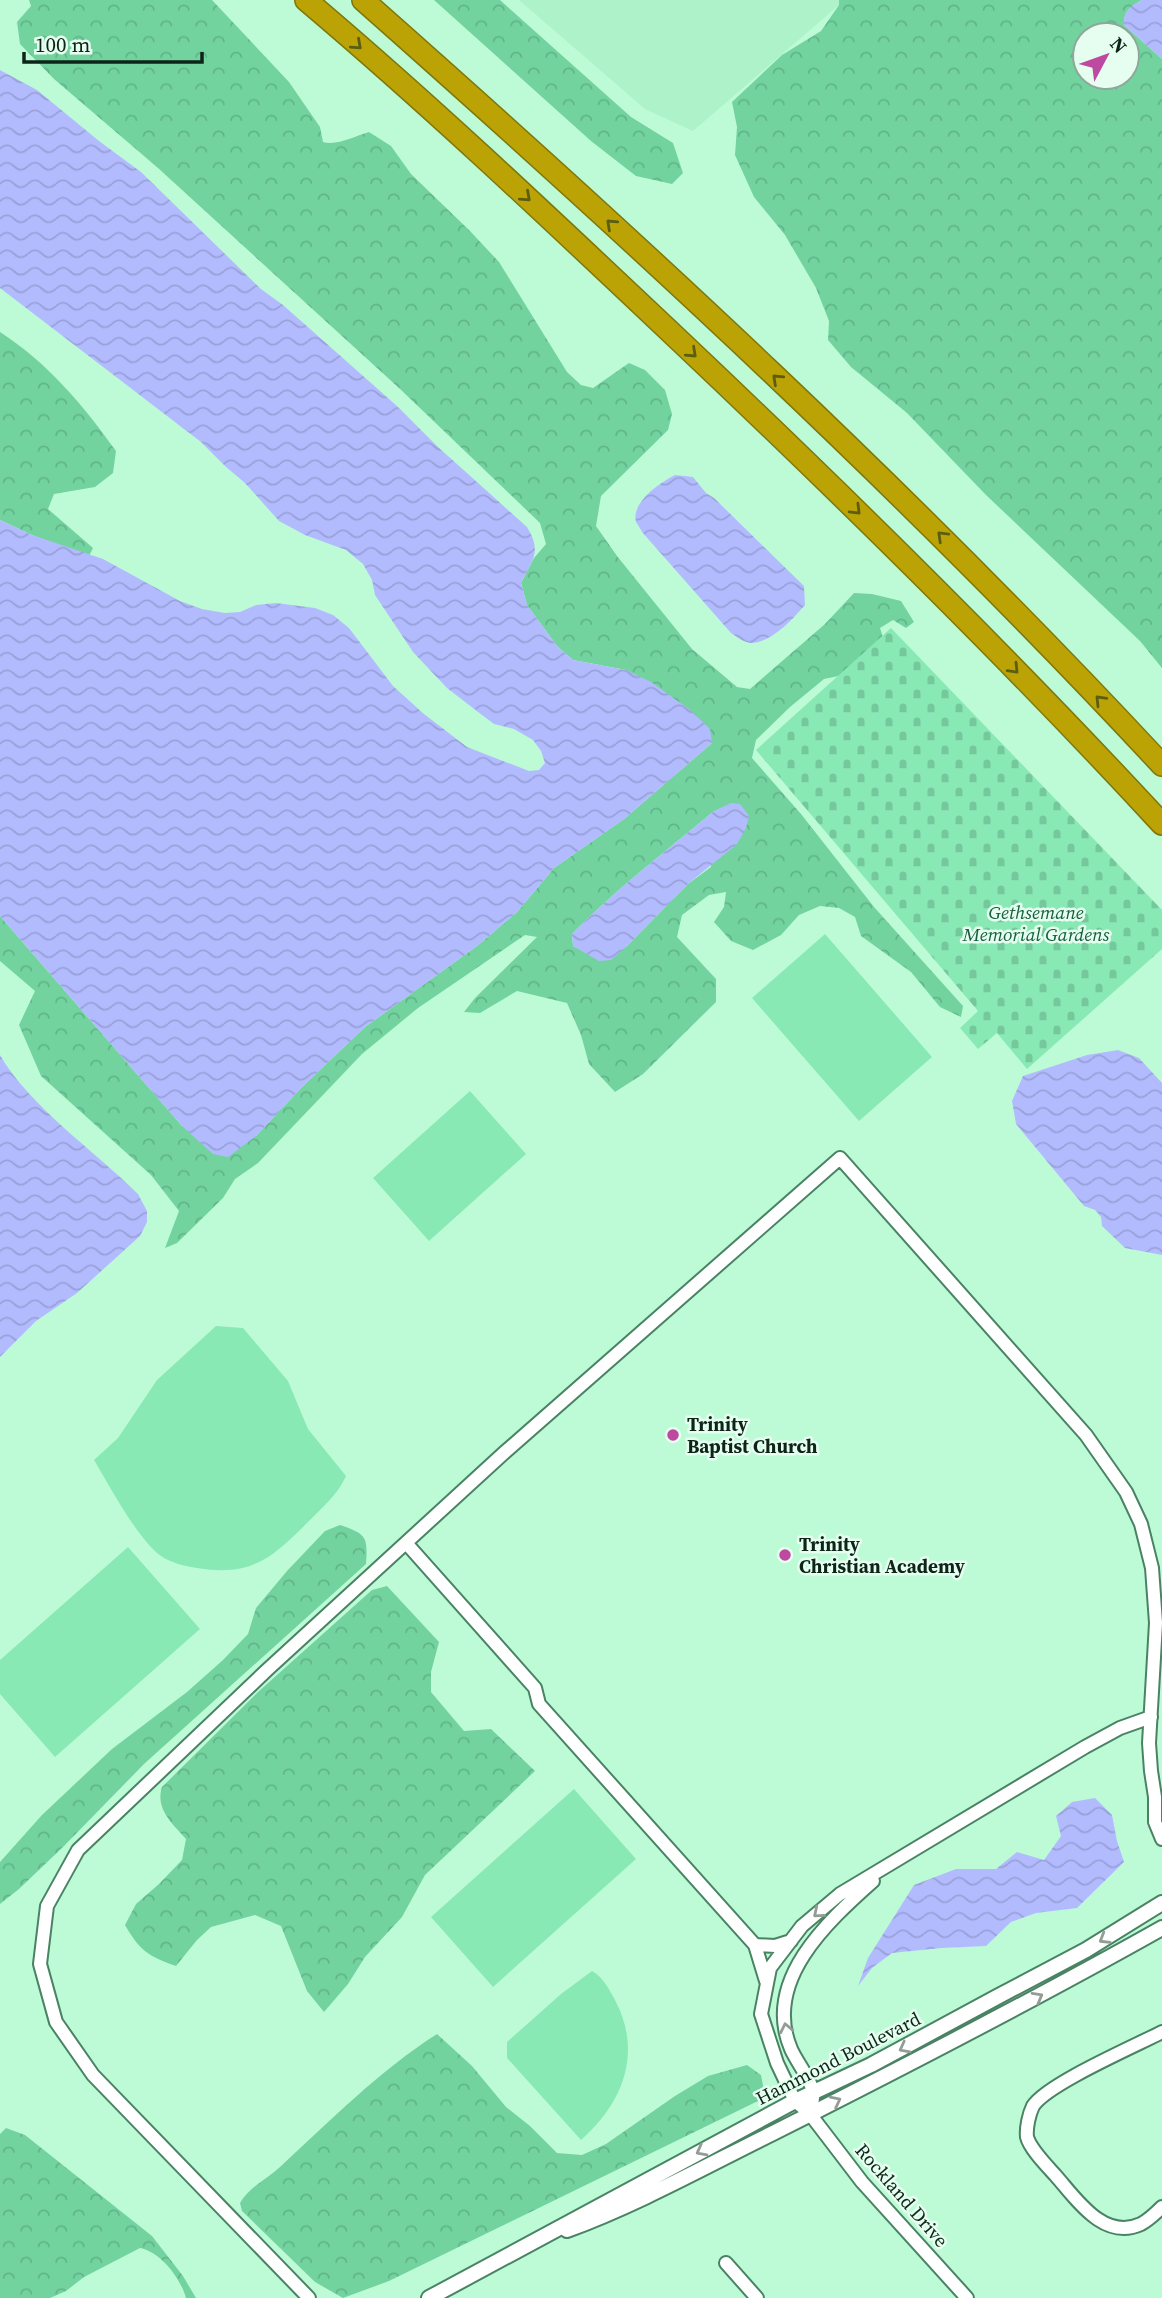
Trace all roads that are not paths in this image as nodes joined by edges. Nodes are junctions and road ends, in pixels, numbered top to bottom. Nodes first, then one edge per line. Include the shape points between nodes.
1 (306, 0) edge
2 (363, 0) edge
3 (1162, 765) edge
4 (1162, 824) edge
5 (407, 1544) junction
6 (1151, 1717) junction
7 (1159, 1801) edge
8 (1162, 1839) edge
9 (895, 1861) junction
10 (1162, 1903) edge
11 (1162, 1928) edge
12 (791, 1941) junction
13 (755, 1945) junction
14 (767, 1983) junction
15 (1162, 2032) edge
16 (813, 2092) junction
17 (795, 2101) junction
18 (810, 2114) junction
19 (1162, 2207) edge
20 (530, 2244) junction
21 (726, 2263) dead end
22 (309, 2298) edge
23 (429, 2298) edge
24 (757, 2298) edge
25 (967, 2298) edge

1 -> 4 highway via 570,237 796,452 967,620
3 -> 2 highway via 847,443
5 - 6 street via 840,1157 1086,1435 1126,1492 1141,1524 1152,1568 1156,1623
5 - 13 street via 535,1688 539,1704
5 - 22 street via 78,1850 47,1906 40,1964 56,2022 93,2075
6 - 7 street via 1150,1771
6 - 9 street via 1108,1734
7 - 8 street via 1155,1822
9 -> 12 street via 839,1894
16 -> 9 street via 790,2048 783,2021 785,1994 800,1958 849,1902
10 -> 16 street, Hammond Boulevard via 1086,1950
18 -> 11 street, Hammond Boulevard via 1033,2001
12 - 13 street
12 - 14 street via 770,1968
13 - 14 street
14 - 17 street via 761,2014 776,2063
15 - 19 street via 1055,2086 1039,2099 1029,2116 1027,2138 1083,2207 1103,2224 1119,2228 1140,2224
16 - 17 street, Hammond Boulevard
16 - 18 street
17 - 18 street, Rockland Drive
17 -> 20 street, Hammond Boulevard
18 - 20 street, Hammond Boulevard via 585,2224
18 - 25 street, Rockland Drive via 862,2182
20 - 23 street, Hammond Boulevard
21 - 24 street

